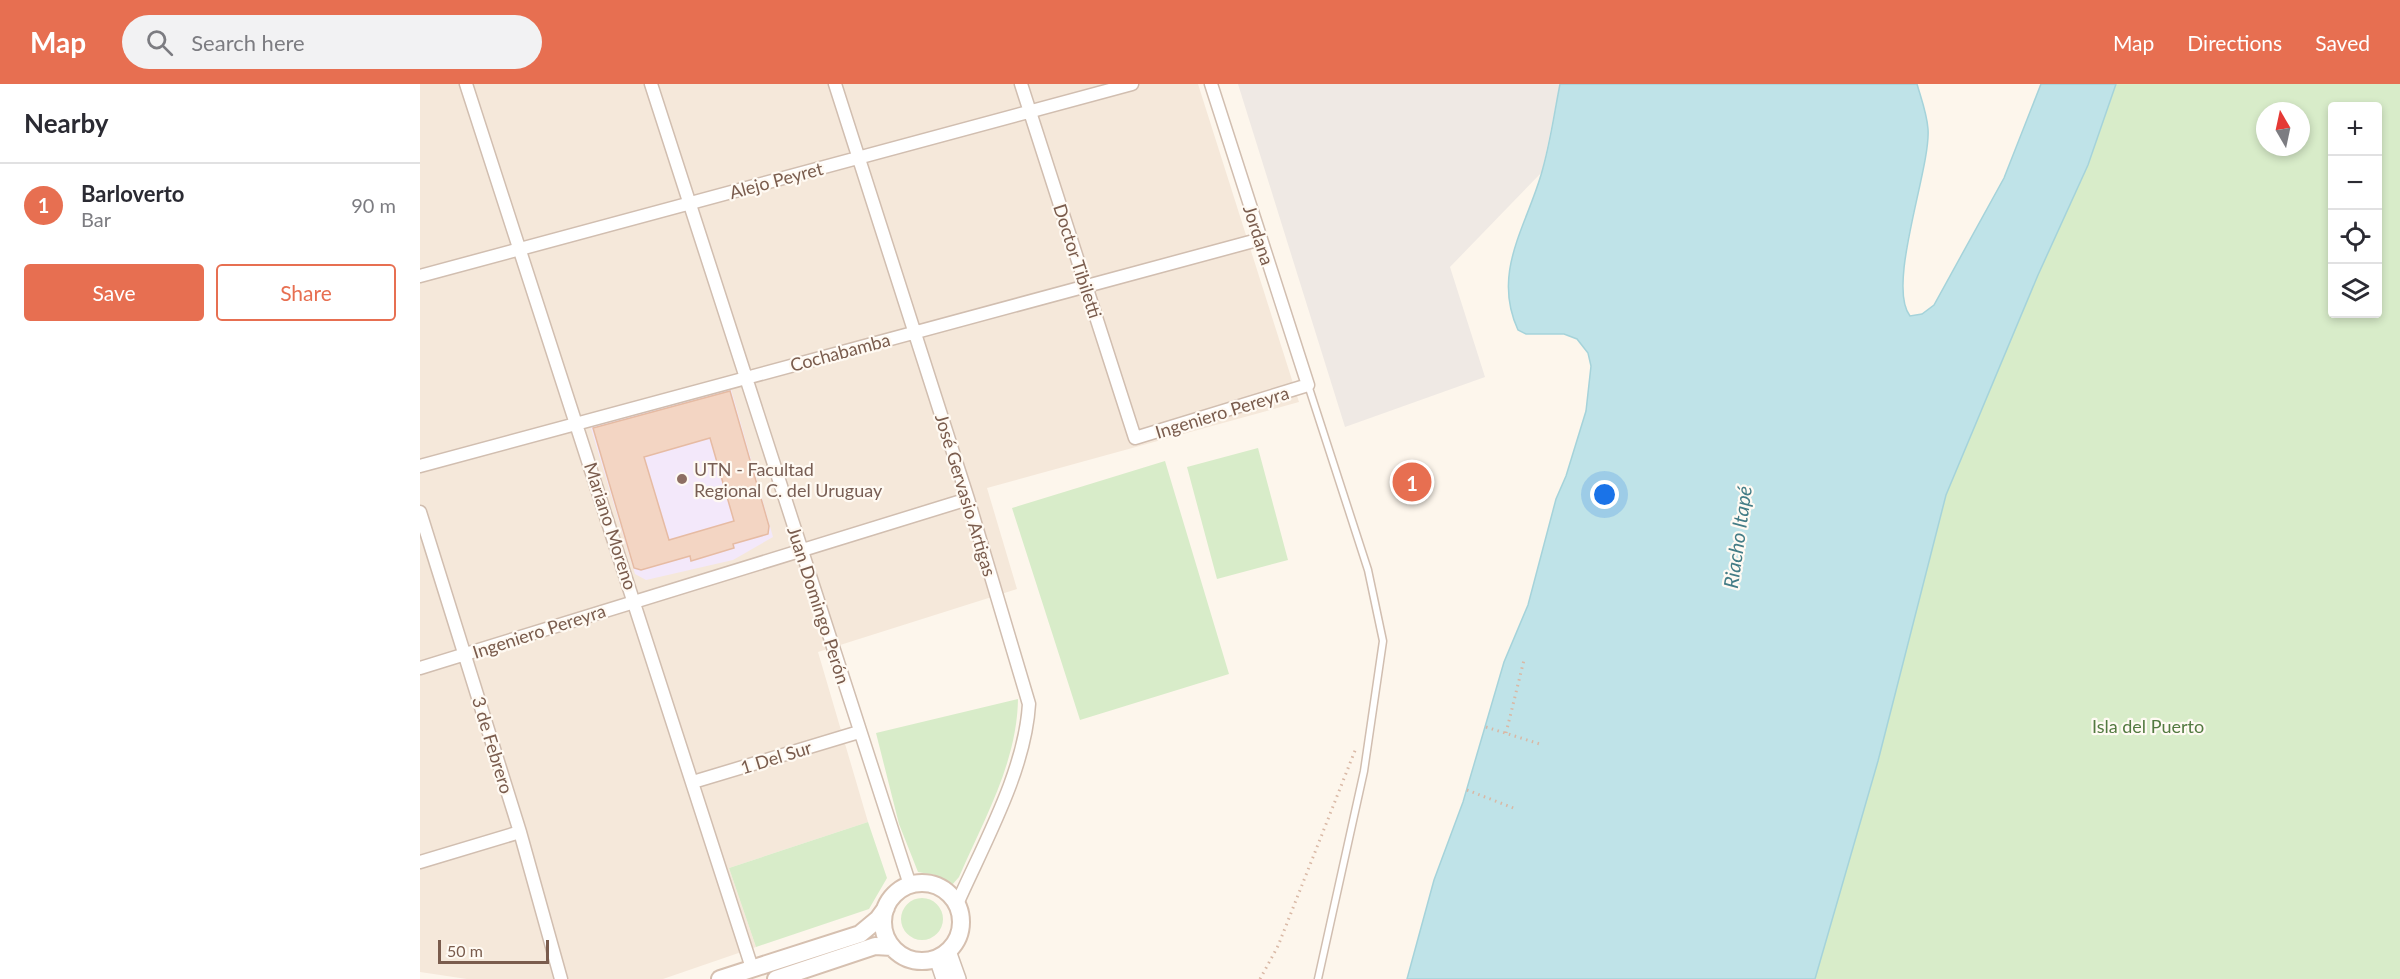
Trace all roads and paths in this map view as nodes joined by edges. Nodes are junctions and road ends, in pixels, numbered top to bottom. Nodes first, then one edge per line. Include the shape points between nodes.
1 (466, 84) edge
2 (651, 84) edge
3 (835, 84) edge
4 (1021, 84) edge
5 (1132, 84) edge
6 (1211, 84) edge
7 (1030, 112) junction
8 (859, 158) junction
9 (690, 203) junction
10 (1261, 239) junction
11 (521, 249) junction
12 (420, 276) edge
13 (1086, 286) junction
14 (915, 332) junction
15 (746, 378) junction
16 (1308, 385) junction
17 (577, 423) junction
18 (1135, 438) joint
19 (420, 466) edge
20 (968, 499) junction
21 (420, 512) edge
22 (802, 550) junction
23 (635, 600) junction
24 (464, 654) junction
25 (1524, 660) dead end
26 (420, 668) edge
27 (1486, 727) dead end
28 (859, 732) junction
29 (1506, 733) junction
30 (1358, 742) dead end
31 (1543, 745) dead end
32 (693, 782) junction
33 (1467, 790) dead end
34 (1516, 809) dead end
35 (520, 832) junction
36 (420, 862) edge
37 (910, 885) junction
38 (957, 904) junction
39 (887, 907) junction
40 (892, 947) junction
41 (943, 955) junction
42 (752, 968) junction
43 (561, 979) edge
44 (720, 979) edge
45 (776, 979) edge
46 (944, 979) edge
47 (958, 979) edge
48 (1260, 979) edge
49 (1318, 979) edge

1 - 11 street, Mariano Moreno
2 - 9 street, Juan Domingo Perón
3 - 8 street, José Gervasio Artigas
4 - 7 street, Doctor Tibiletti
5 - 7 street, Alejo Peyret
6 - 10 street, Jordana
7 - 8 street, Alejo Peyret
7 - 13 street, Doctor Tibiletti
8 - 9 street, Alejo Peyret
8 - 14 street, José Gervasio Artigas
9 - 11 street, Alejo Peyret
9 - 15 street, Juan Domingo Perón
10 - 13 street, Cochabamba
10 - 16 street, Jordana
11 - 12 street, Alejo Peyret
11 - 17 street, Mariano Moreno
13 - 14 street, Cochabamba
13 - 18 street, Doctor Tibiletti
14 - 15 street, Cochabamba
14 - 20 street, José Gervasio Artigas
15 - 17 street, Cochabamba
15 - 22 street, Juan Domingo Perón
16 - 18 street, Ingeniero Pereyra
16 - 49 lane via 1368,570 1383,641 1364,771
17 - 19 street, Cochabamba
17 - 23 street, Mariano Moreno
20 - 22 street, Ingeniero Pereyra
20 - 38 street, José Gervasio Artigas via 1029,704 1028,733
21 - 24 street, 3 de Febrero
22 - 23 street, Ingeniero Pereyra
22 - 28 street, Juan Domingo Perón
23 - 24 street, Ingeniero Pereyra
23 - 32 street, Mariano Moreno
24 - 26 street, Ingeniero Pereyra
24 - 35 street, 3 de Febrero
25 - 29 path
27 - 29 path
28 - 32 street, 1 Del Sur
28 - 37 street, Juan Domingo Perón
29 - 31 path
30 - 48 path via 1278,946
32 - 42 street, Mariano Moreno
33 - 34 path
35 - 36 street
35 - 43 street, 3 de Febrero
37 - 38 main road via 932,884 942,888
37 - 39 main road via 900,890
38 - 41 main road via 961,929
39 - 40 main road via 884,928
39 - 42 main road via 860,934
40 - 41 main road via 913,960
40 - 45 main road via 875,946
41 - 46 street
41 - 47 street
42 - 44 main road

